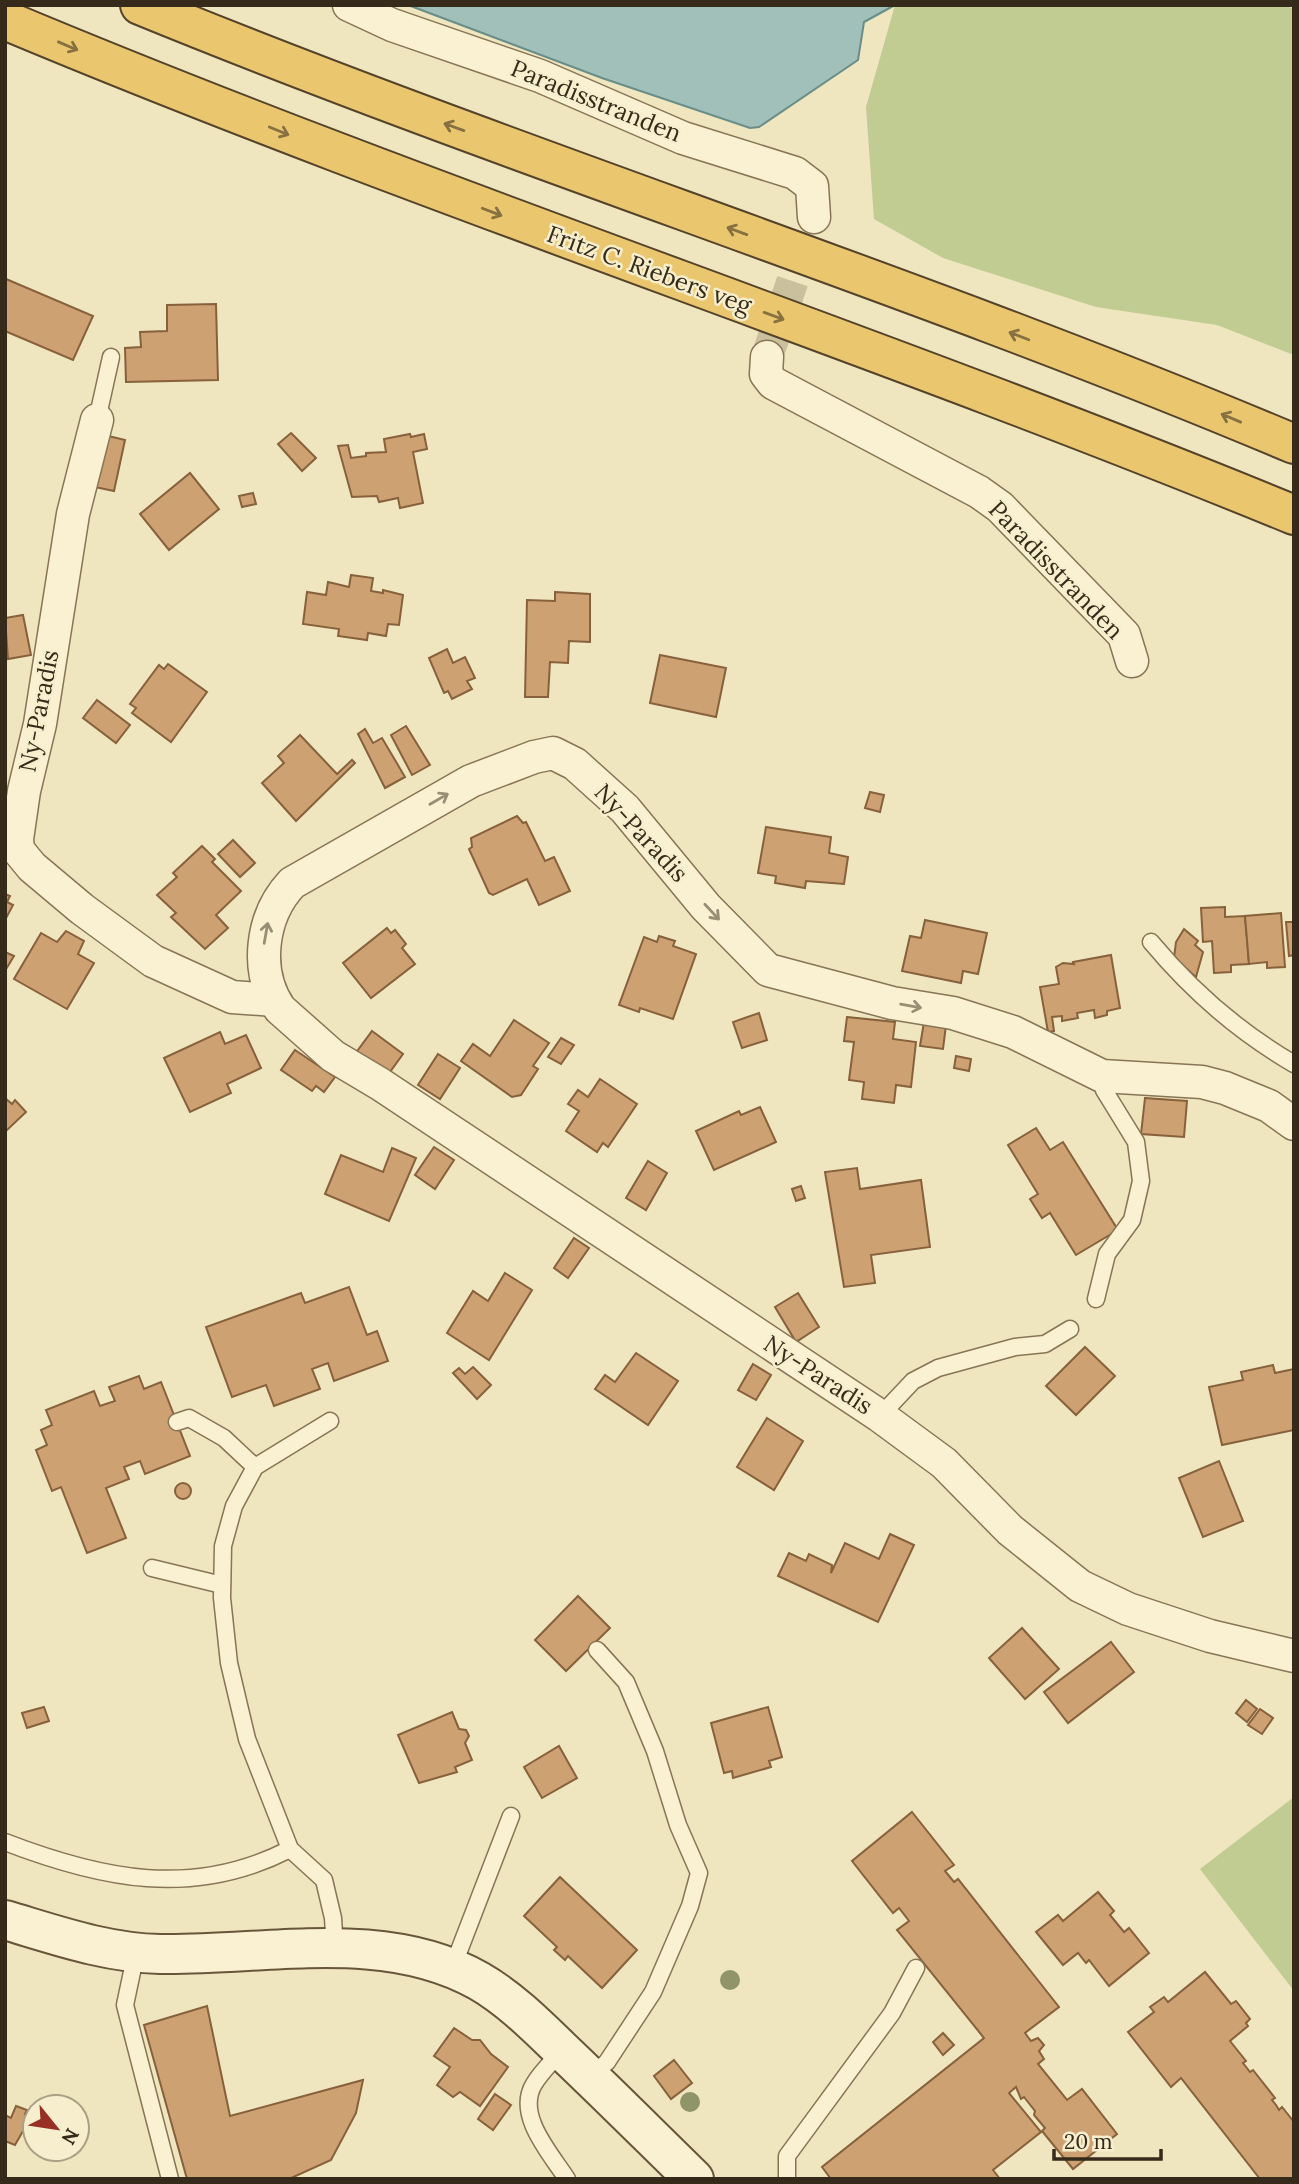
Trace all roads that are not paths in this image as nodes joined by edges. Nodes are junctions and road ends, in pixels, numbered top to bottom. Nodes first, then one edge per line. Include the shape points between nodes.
1 (140, 5) edge
2 (349, 5) edge
3 (5, 20) edge
4 (814, 217) tunnel mouth
5 (111, 357) dead end
6 (767, 357) tunnel mouth
7 (97, 420) joint
8 (1294, 444) edge
9 (1294, 515) edge
10 (1132, 661) dead end
11 (1150, 942) dead end
12 (274, 1000) junction
13 (1294, 1064) edge
14 (1102, 1076) junction
15 (1294, 1124) edge
16 (1096, 1299) dead end
17 (1069, 1329) dead end
18 (880, 1416) junction
19 (330, 1421) dead end
20 (177, 1422) dead end
21 (255, 1467) junction
22 (152, 1568) dead end
23 (222, 1585) junction
24 (597, 1650) dead end
25 (1294, 1656) edge
26 (511, 1816) dead end
27 (5, 1842) edge
28 (290, 1849) junction
29 (5, 1920) edge
30 (335, 1950) junction
31 (136, 1953) junction
32 (916, 1968) dead end
33 (452, 1969) junction
34 (562, 2050) junction
35 (590, 2077) junction
36 (170, 2179) edge
37 (567, 2179) edge
38 (694, 2179) edge
39 (787, 2179) edge

8 -> 1 highway via 1054,349 339,85
2 - 4 street, Paradisstranden via 392,25 540,76 683,138 795,173 812,186
3 -> 9 highway, Fritz C. Riebers veg via 314,145 1033,412
5 - 7 lane, Ny-Paradis
6 - 10 street, Paradisstranden via 764,368 773,383 1000,507 1124,635
7 - 12 street, Ny-Paradis via 74,514 40,724 24,791 18,850 82,909 153,961 232,997
11 - 13 lane via 1232,1022
12 -> 14 street, Ny-Paradis via 265,929 292,883 471,781 553,753 575,764 625,809 706,907 768,970 1013,1032
12 - 18 street, Ny-Paradis via 333,1056
14 - 15 street, Ny-Paradis via 1190,1081 1225,1088 1269,1107
14 - 16 lane via 1104,1090 1136,1142 1141,1181 1132,1220 1107,1254
17 - 18 lane, Ny-Paradis via 1045,1345 1015,1347 938,1368 913,1381
18 - 25 street, Ny-Paradis via 944,1463 1010,1530 1080,1586 1128,1609 1210,1636
19 - 21 lane
20 - 21 lane via 189,1418 216,1433
21 - 23 lane via 234,1506 223,1546
22 - 23 lane
23 - 28 lane via 229,1662 247,1739
24 - 35 lane via 626,1682 699,1873 690,1906 653,1992 607,2062
26 - 33 lane
27 - 28 lane via 110,1876 162,1880 213,1875 270,1860
28 - 30 lane via 324,1880
29 - 31 main road via 92,1946
30 - 31 main road
30 - 33 main road via 403,1954
31 - 36 lane via 125,2005
32 - 39 lane via 892,2013 787,2157
33 - 34 main road via 494,1991
34 - 35 main road
34 - 37 lane via 534,2084 528,2108
35 - 38 main road

